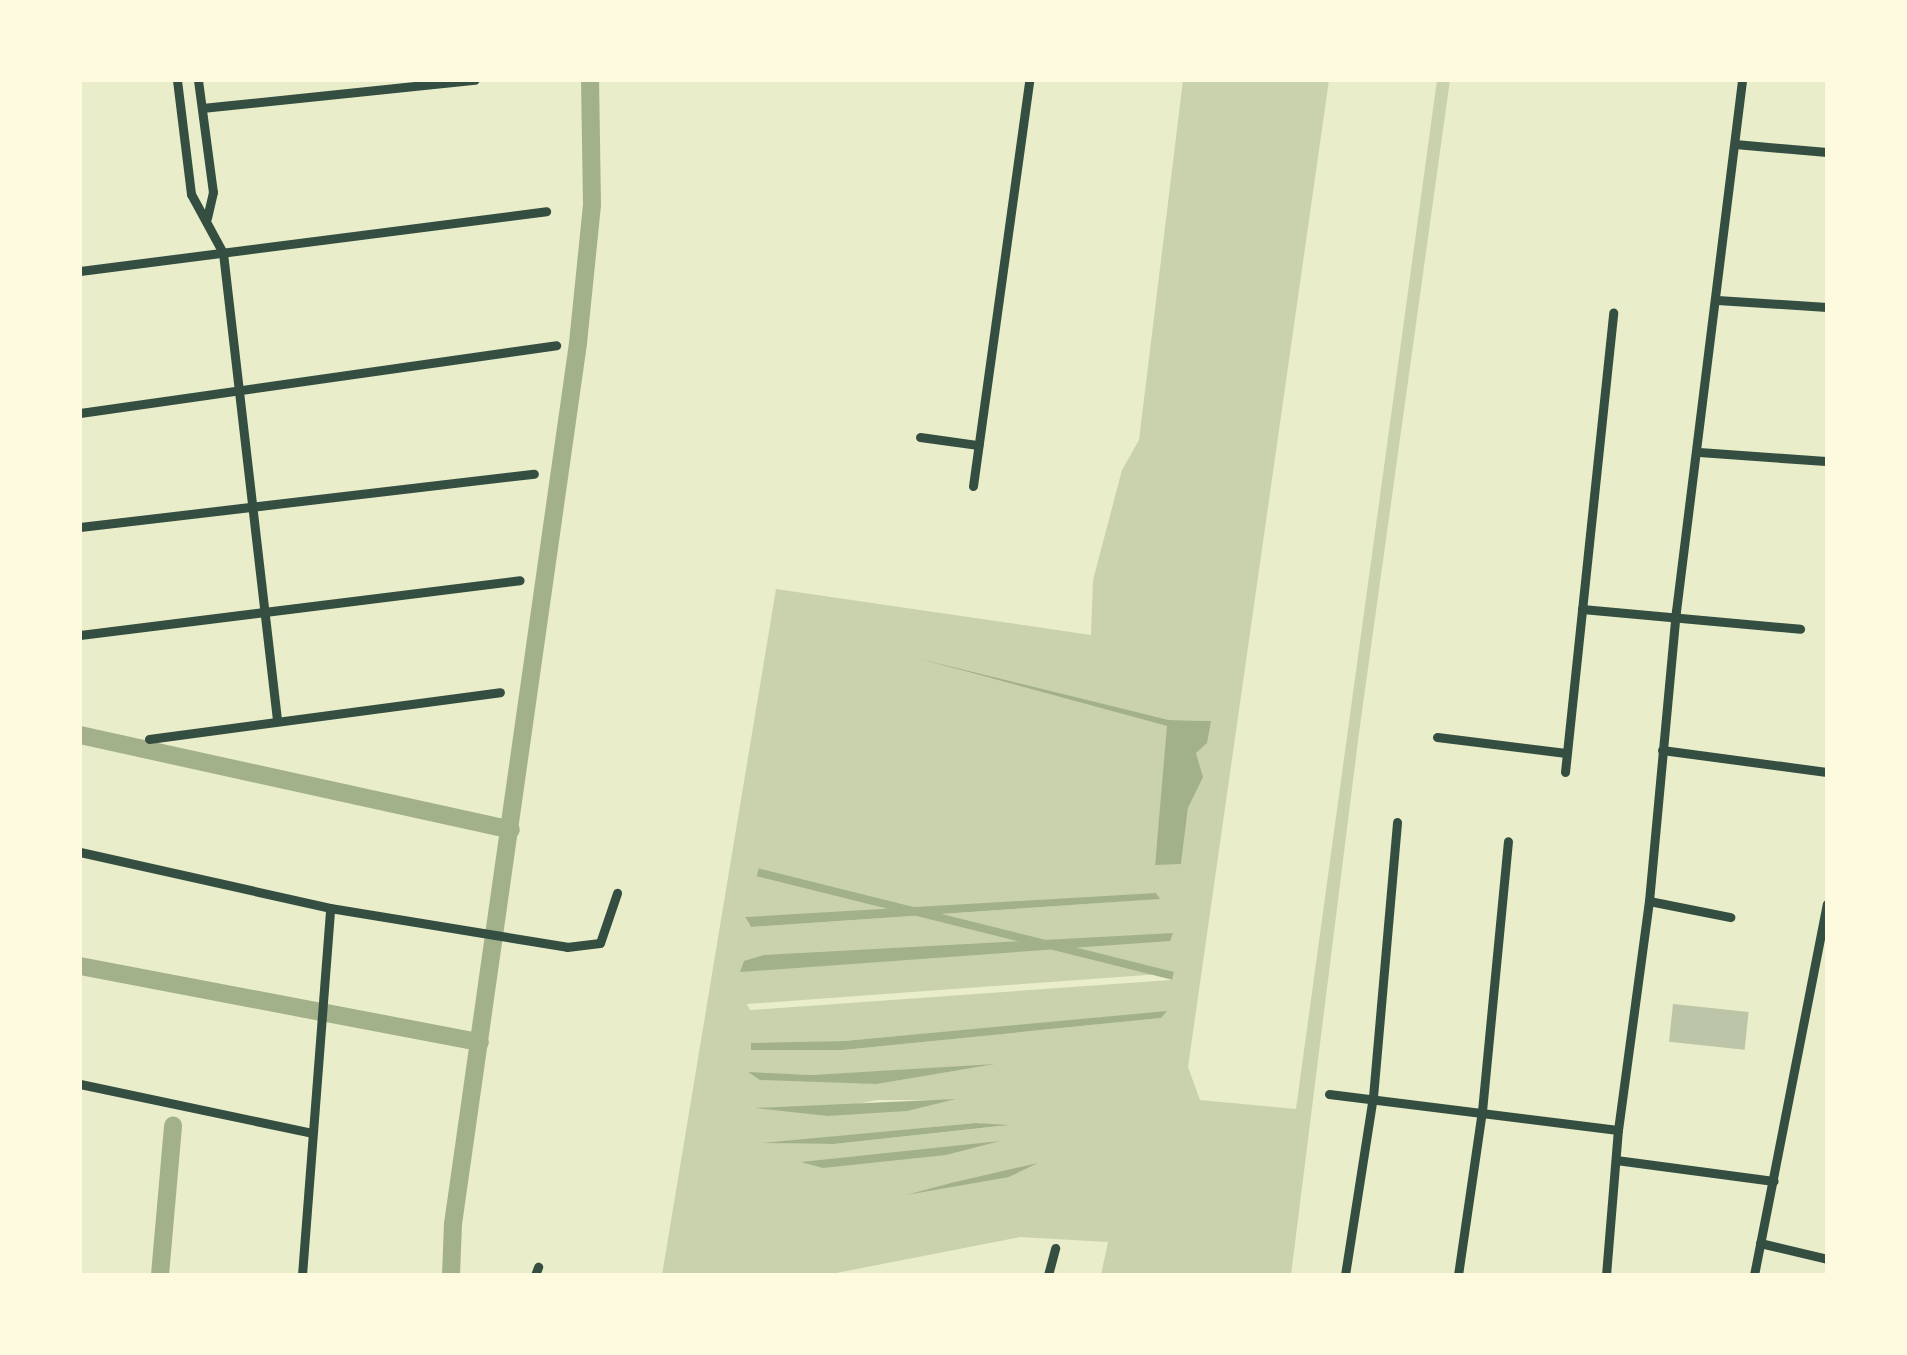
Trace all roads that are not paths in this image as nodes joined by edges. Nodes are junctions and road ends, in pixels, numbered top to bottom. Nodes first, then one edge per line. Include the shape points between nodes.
1 (177, 80) edge
2 (198, 80) edge
3 (475, 80) edge
4 (1029, 80) edge
5 (1742, 80) edge
6 (202, 108) junction
7 (1735, 144) junction
8 (1827, 152) edge
9 (546, 211) dead end
10 (207, 218) junction
11 (223, 253) junction
12 (80, 272) edge
13 (1717, 300) junction
14 (1827, 307) edge
15 (1613, 313) dead end
16 (556, 345) dead end
17 (239, 392) junction
18 (80, 413) edge
19 (920, 437) dead end
20 (978, 445) junction
21 (1699, 452) junction
22 (1826, 461) edge
23 (534, 474) dead end
24 (973, 486) dead end
25 (253, 510) junction
26 (80, 528) edge
27 (520, 580) dead end
28 (1582, 608) junction
29 (266, 615) junction
30 (1676, 616) junction
31 (1800, 630) dead end
32 (80, 634) edge
33 (500, 692) dead end
34 (277, 722) junction
35 (1436, 737) dead end
36 (149, 738) dead end
37 (1662, 750) junction
38 (1566, 753) junction
39 (1564, 772) dead end
40 (1827, 772) edge
41 (1397, 822) dead end
42 (1508, 841) dead end
43 (80, 852) edge
44 (616, 893) dead end
45 (1649, 901) junction
46 (1827, 904) edge
47 (330, 908) junction
48 (1730, 916) dead end
49 (80, 1084) edge
50 (1329, 1094) dead end
51 (1372, 1097) junction
52 (1482, 1111) junction
53 (1618, 1130) junction
54 (312, 1132) junction
55 (1616, 1160) junction
56 (1774, 1181) junction
57 (1760, 1243) junction
58 (1055, 1248) dead end
59 (1827, 1258) edge
60 (302, 1275) edge
61 (1048, 1275) edge
62 (1345, 1275) edge
63 (1458, 1275) edge
64 (1606, 1275) edge
65 (1754, 1275) edge

1 - 10 street via 191,194
2 - 6 street
3 - 6 street
4 - 20 street
5 - 7 street
6 - 10 street via 213,192
7 - 8 street
7 - 13 street
9 - 11 street
10 - 11 street
11 - 12 street
11 - 17 street
13 - 14 street
13 - 21 street
15 - 28 street
16 - 17 street
17 - 18 street
17 - 25 street
19 - 20 street
20 - 24 street
21 - 22 street
21 - 30 street
23 - 25 street
25 - 26 street
25 - 29 street
27 - 29 street
28 - 30 street
28 - 38 street
29 - 32 street
29 - 34 street
30 - 31 street
30 - 37 street
33 - 34 street
34 - 36 street
35 - 38 street
37 - 40 street
37 - 45 street
38 - 39 street
41 - 51 street
42 - 52 street
43 - 47 street
44 - 47 street via 600,943 568,947
45 - 48 street
45 - 53 street
46 - 56 street
47 - 54 street
49 - 54 street
50 - 51 street
51 - 52 street
51 - 62 street
52 - 53 street
52 - 63 street
53 - 55 street
54 - 60 street
55 - 56 street
55 - 64 street
56 - 57 street
57 - 59 street
57 - 65 street
58 - 61 street

